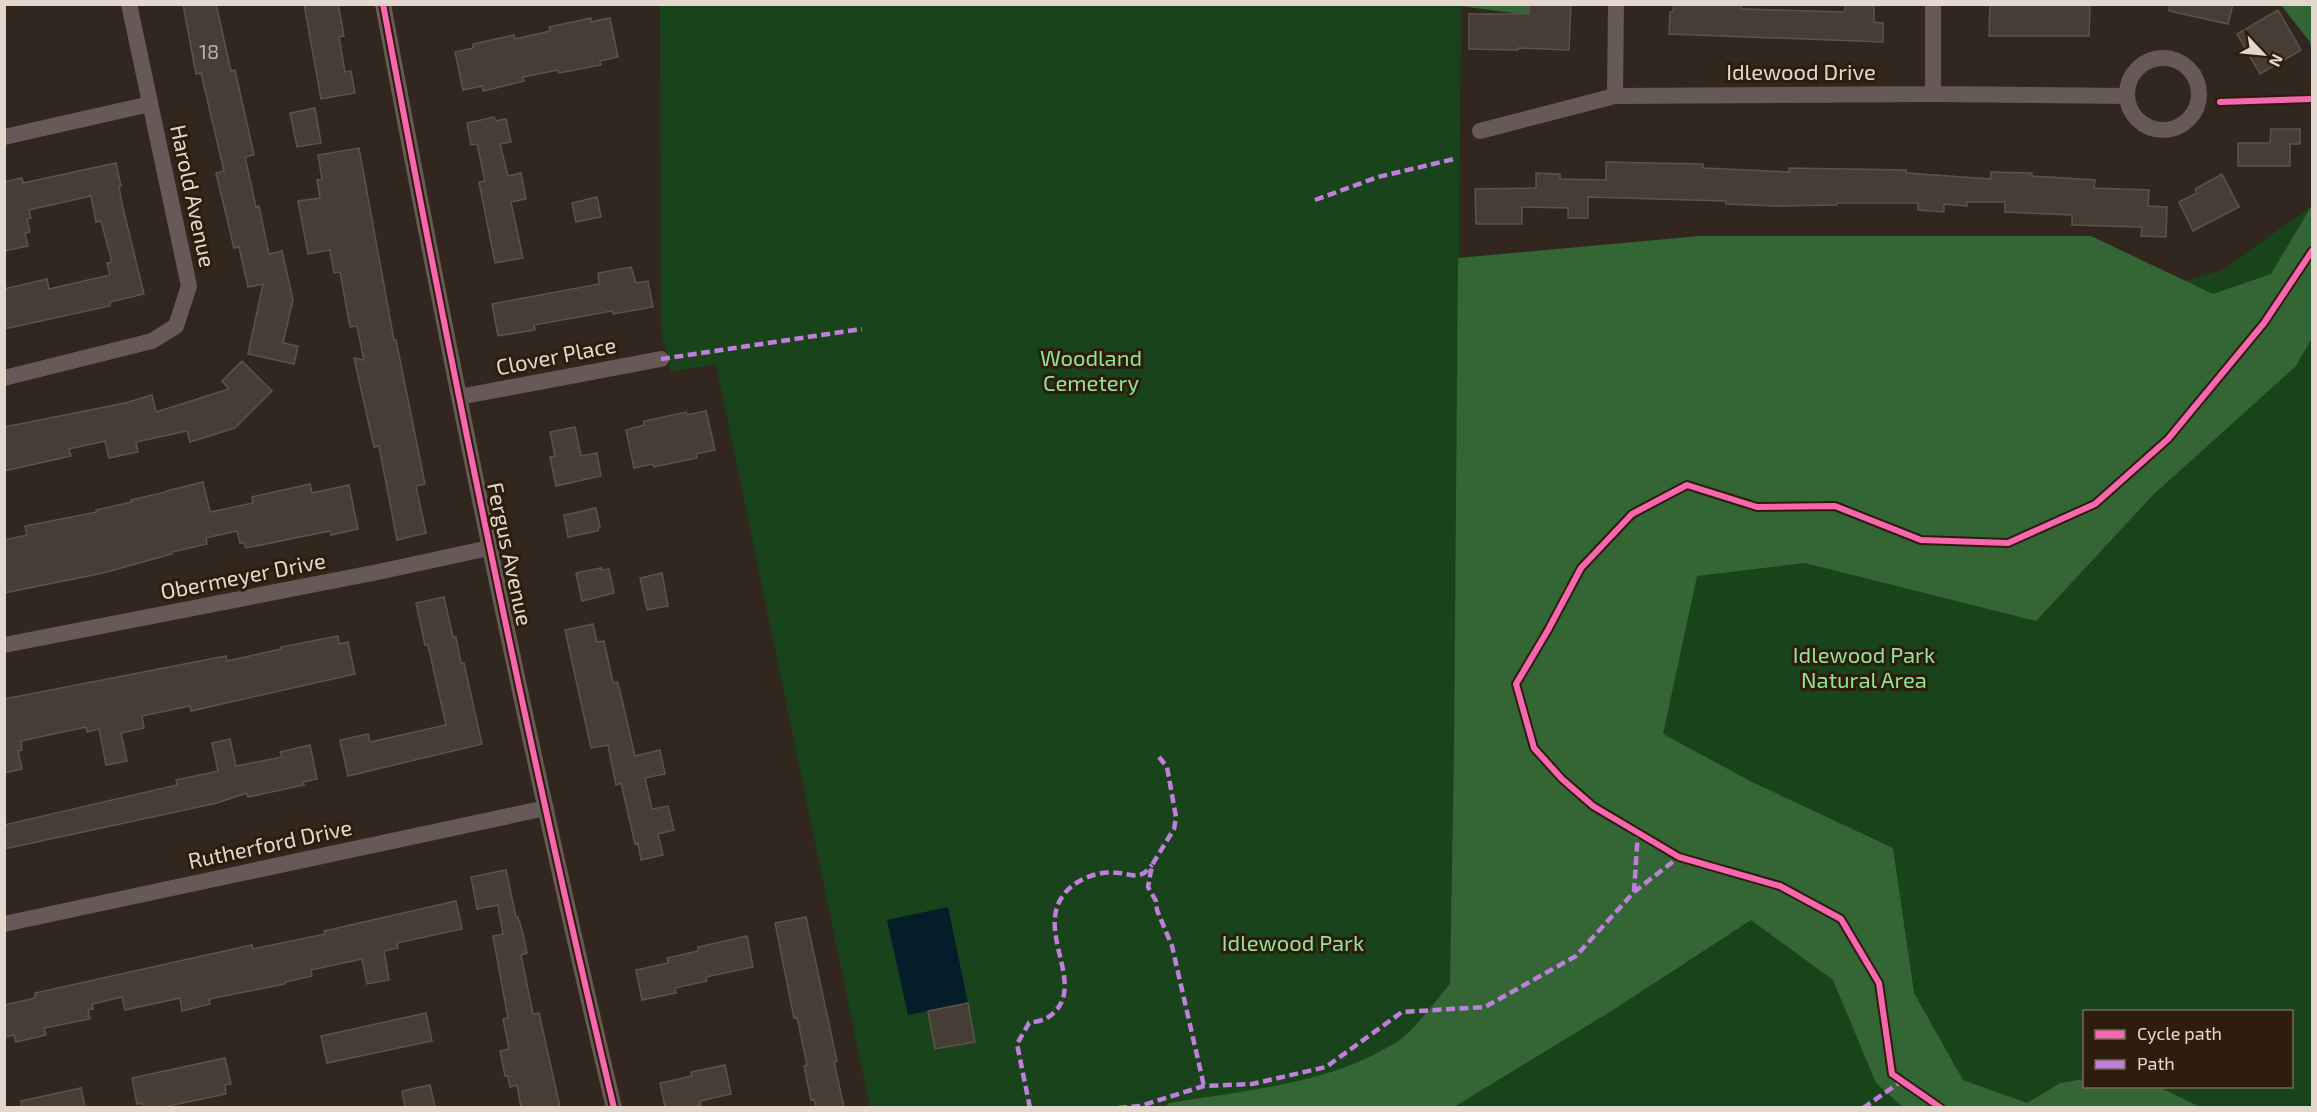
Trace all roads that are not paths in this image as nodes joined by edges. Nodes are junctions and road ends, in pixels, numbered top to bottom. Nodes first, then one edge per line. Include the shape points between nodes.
1 (129, 4) edge
2 (383, 4) edge
3 (1616, 4) edge
4 (1933, 4) edge
5 (1933, 94) junction
6 (1615, 96) junction
7 (2127, 96) junction
8 (150, 104) junction
9 (1480, 131) dead end
10 (4, 136) edge
11 (661, 359) dead end
12 (4, 378) edge
13 (459, 397) junction
14 (489, 548) junction
15 (4, 645) edge
16 (546, 808) junction
17 (4, 924) edge
18 (614, 1107) edge

1 - 8 street, Harold Avenue
2 - 13 street, Fergus Avenue
3 - 6 street
4 - 5 street
5 - 6 street, Idlewood Drive
5 - 7 street, Idlewood Drive
6 - 9 street, Idlewood Drive
7 - 7 street via 2133,114 2147,126 2166,130 2184,124 2196,110 2200,91 2193,73 2179,61 2161,57 2143,63 2130,77
8 - 10 street
8 - 12 street, Harold Avenue via 189,286 176,326 152,341
11 - 13 street, Clover Place
13 - 14 street, Fergus Avenue
14 - 15 street, Obermeyer Drive
14 - 16 street, Fergus Avenue
16 - 17 street, Rutherford Drive
16 - 18 street, Fergus Avenue

